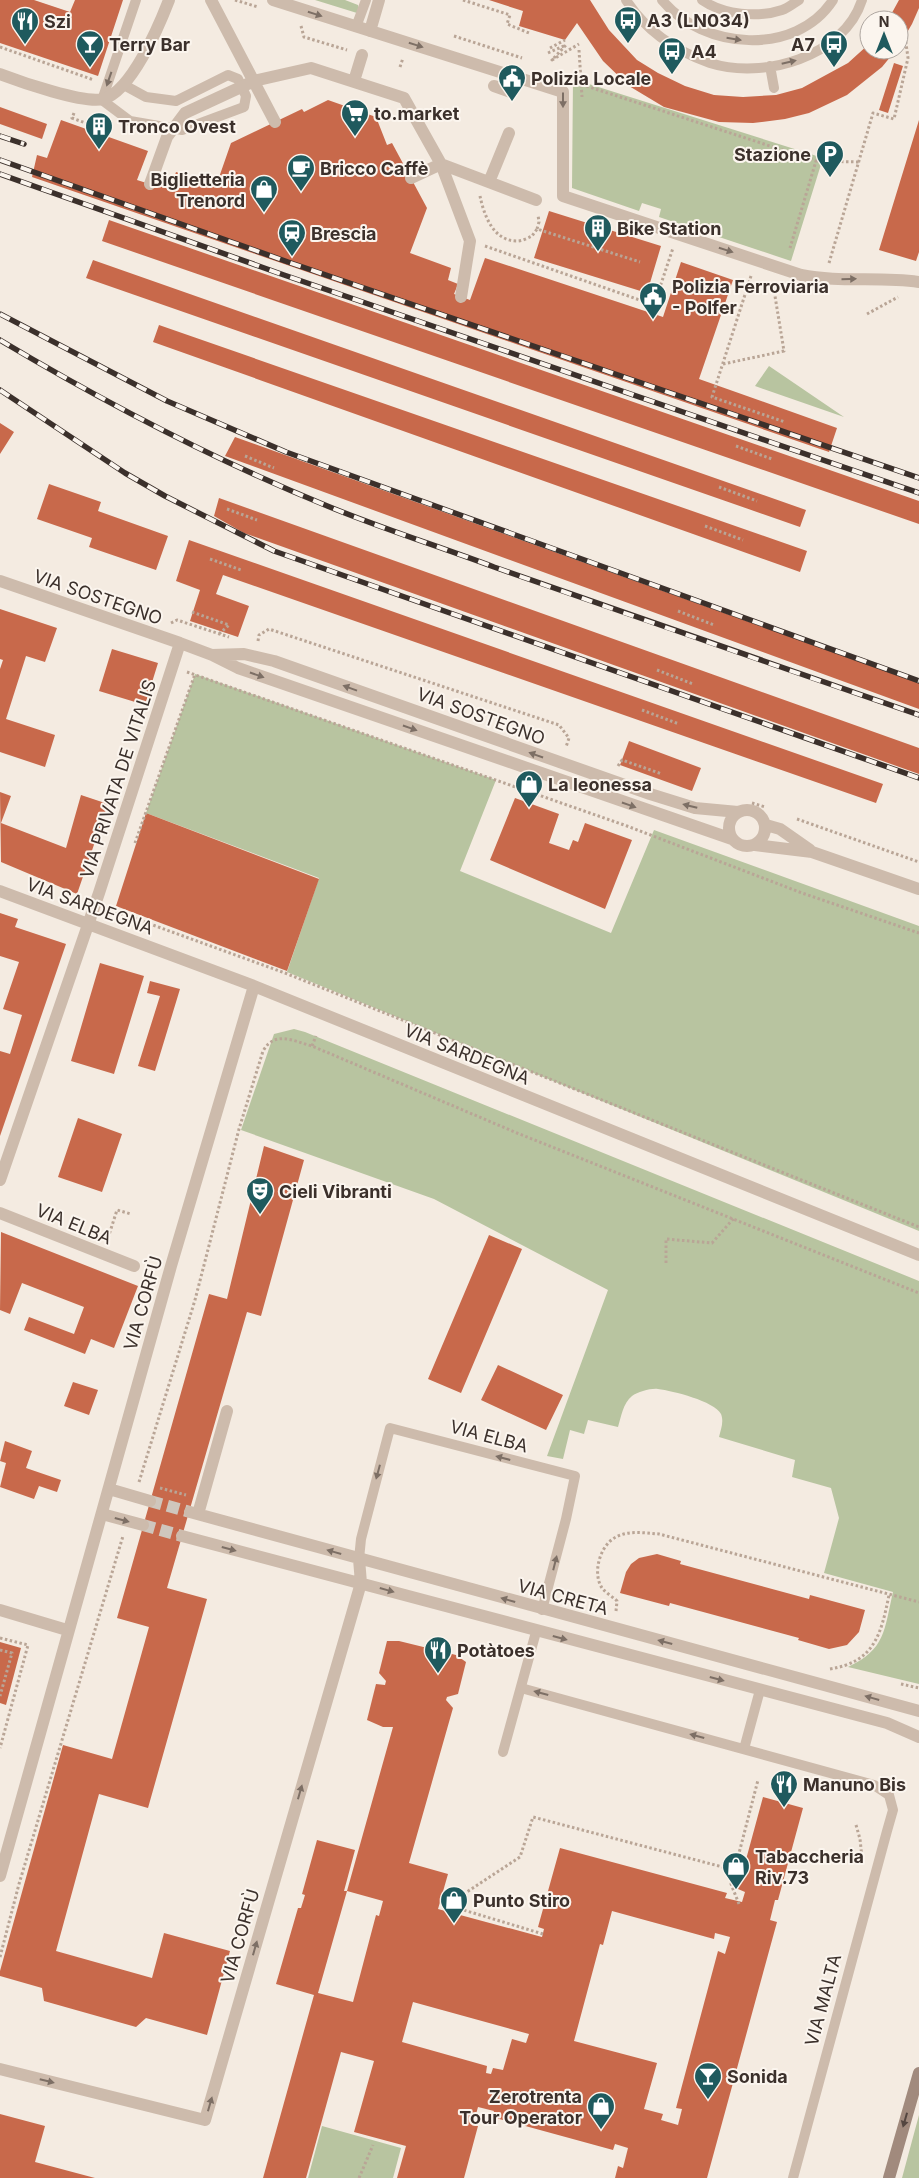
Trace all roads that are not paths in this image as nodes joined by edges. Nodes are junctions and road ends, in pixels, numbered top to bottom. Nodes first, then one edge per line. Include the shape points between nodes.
1 (136, 0) edge
2 (169, 0) edge
3 (212, 0) edge
4 (273, 0) edge
5 (366, 0) edge
6 (379, 0) edge
7 (626, 0) edge
8 (662, 0) edge
9 (702, 0) edge
10 (799, 0) edge
11 (833, 0) edge
12 (862, 0) edge
13 (356, 27) junction
14 (370, 31) junction
15 (362, 55) dead end
16 (770, 66) junction
17 (0, 74) edge
18 (354, 81) junction
19 (248, 84) junction
20 (124, 85) junction
21 (494, 86) dead end
22 (774, 88) dead end
23 (511, 92) dead end
24 (102, 100) junction
25 (275, 122) dead end
26 (173, 129) junction
27 (509, 133) dead end
28 (441, 164) junction
29 (411, 178) dead end
30 (488, 182) junction
31 (150, 184) dead end
32 (534, 206) road end
33 (919, 282) edge
34 (461, 296) dead end
35 (0, 582) edge
36 (180, 643) junction
37 (212, 655) junction
38 (738, 812) junction
39 (766, 825) junction
40 (732, 839) junction
41 (755, 845) junction
42 (812, 852) junction
43 (919, 889) edge
44 (0, 891) edge
45 (88, 926) junction
46 (254, 986) junction
47 (0, 1180) edge
48 (0, 1214) edge
49 (919, 1255) edge
50 (134, 1266) dead end
51 (227, 1411) dead end
52 (109, 1489) junction
53 (150, 1500) tunnel mouth
54 (102, 1514) junction
55 (143, 1525) tunnel mouth
56 (182, 1536) tunnel mouth
57 (359, 1559) junction
58 (361, 1583) junction
59 (0, 1610) edge
60 (542, 1610) junction
61 (67, 1630) junction
62 (536, 1632) junction
63 (521, 1688) junction
64 (760, 1690) junction
65 (919, 1711) edge
66 (919, 1737) edge
67 (744, 1749) junction
68 (503, 1752) dead end
69 (0, 1876) edge
70 (0, 2068) edge
71 (919, 2073) edge
72 (794, 2178) edge
73 (888, 2178) edge

1 -> 24 lane
2 - 20 street
3 - 19 street
4 -> 13 street
5 - 13 lane
6 - 14 street
7 - 16 lane via 648,27 683,52 729,66
8 -> 11 lane via 697,27 741,40 791,34 810,25
9 - 10 lane via 728,11 754,14 782,10
16 -> 12 lane via 794,61 825,47 844,32 858,13
13 - 14 street
14 -> 33 street via 563,92 563,196 801,274 824,279 881,278
15 - 18 street
16 - 22 lane
17 - 24 street via 78,98
18 - 19 street via 310,68
18 - 28 street via 404,98
19 - 20 lane via 228,76 176,101 146,97
19 - 25 street
19 - 26 street via 185,113
19 - 26 lane via 244,107 182,130
20 - 24 street
21 - 23 street
24 - 26 lane via 130,121
26 - 31 street
27 - 30 street
28 - 29 street
28 - 30 street
28 - 34 street via 470,241
30 - 32 street
35 - 36 street, VIA SOSTEGNO
36 - 37 street, VIA SOSTEGNO
36 - 45 street, VIA PRIVATA DE VITALIS
38 -> 37 street, VIA SOSTEGNO via 695,808 650,794 274,661 244,654
37 -> 40 street, VIA SOSTEGNO via 238,668
38 - 39 street, VIA SOSTEGNO via 755,811
38 - 40 street via 730,821
39 - 41 street via 764,836
39 - 42 street, VIA SOSTEGNO via 780,829
40 - 41 street, VIA SOSTEGNO via 742,846
41 - 42 street, VIA SOSTEGNO
42 - 43 street, VIA SOSTEGNO
44 - 45 street, VIA SARDEGNA
45 - 46 street, VIA SARDEGNA via 116,933
45 - 47 street, VIA PRIVATA DE VITALIS
46 - 49 street, VIA SARDEGNA
46 - 52 street, VIA CORFÙ
48 - 50 street, VIA ELBA
57 -> 51 street, VIA CRETA via 194,1513
52 - 53 street
52 - 54 street, VIA CORFÙ
54 -> 55 street
54 - 61 street, VIA CORFÙ
56 -> 58 street
57 - 58 street, VIA CORFÙ
60 -> 57 street, VIA CRETA
60 -> 57 lane, VIA ELBA via 575,1476 390,1428 361,1539
58 -> 62 street
70 -> 58 street, VIA CORFÙ via 205,2120
59 - 61 street
60 - 62 street
65 -> 60 street, VIA CRETA
61 - 69 street, VIA CORFÙ
62 - 63 lane
62 -> 64 street
67 -> 63 lane
63 - 68 lane
64 - 66 street via 887,1723
64 - 67 lane
67 - 72 lane, VIA MALTA via 874,1785 889,1794 893,1810
71 -> 73 street

